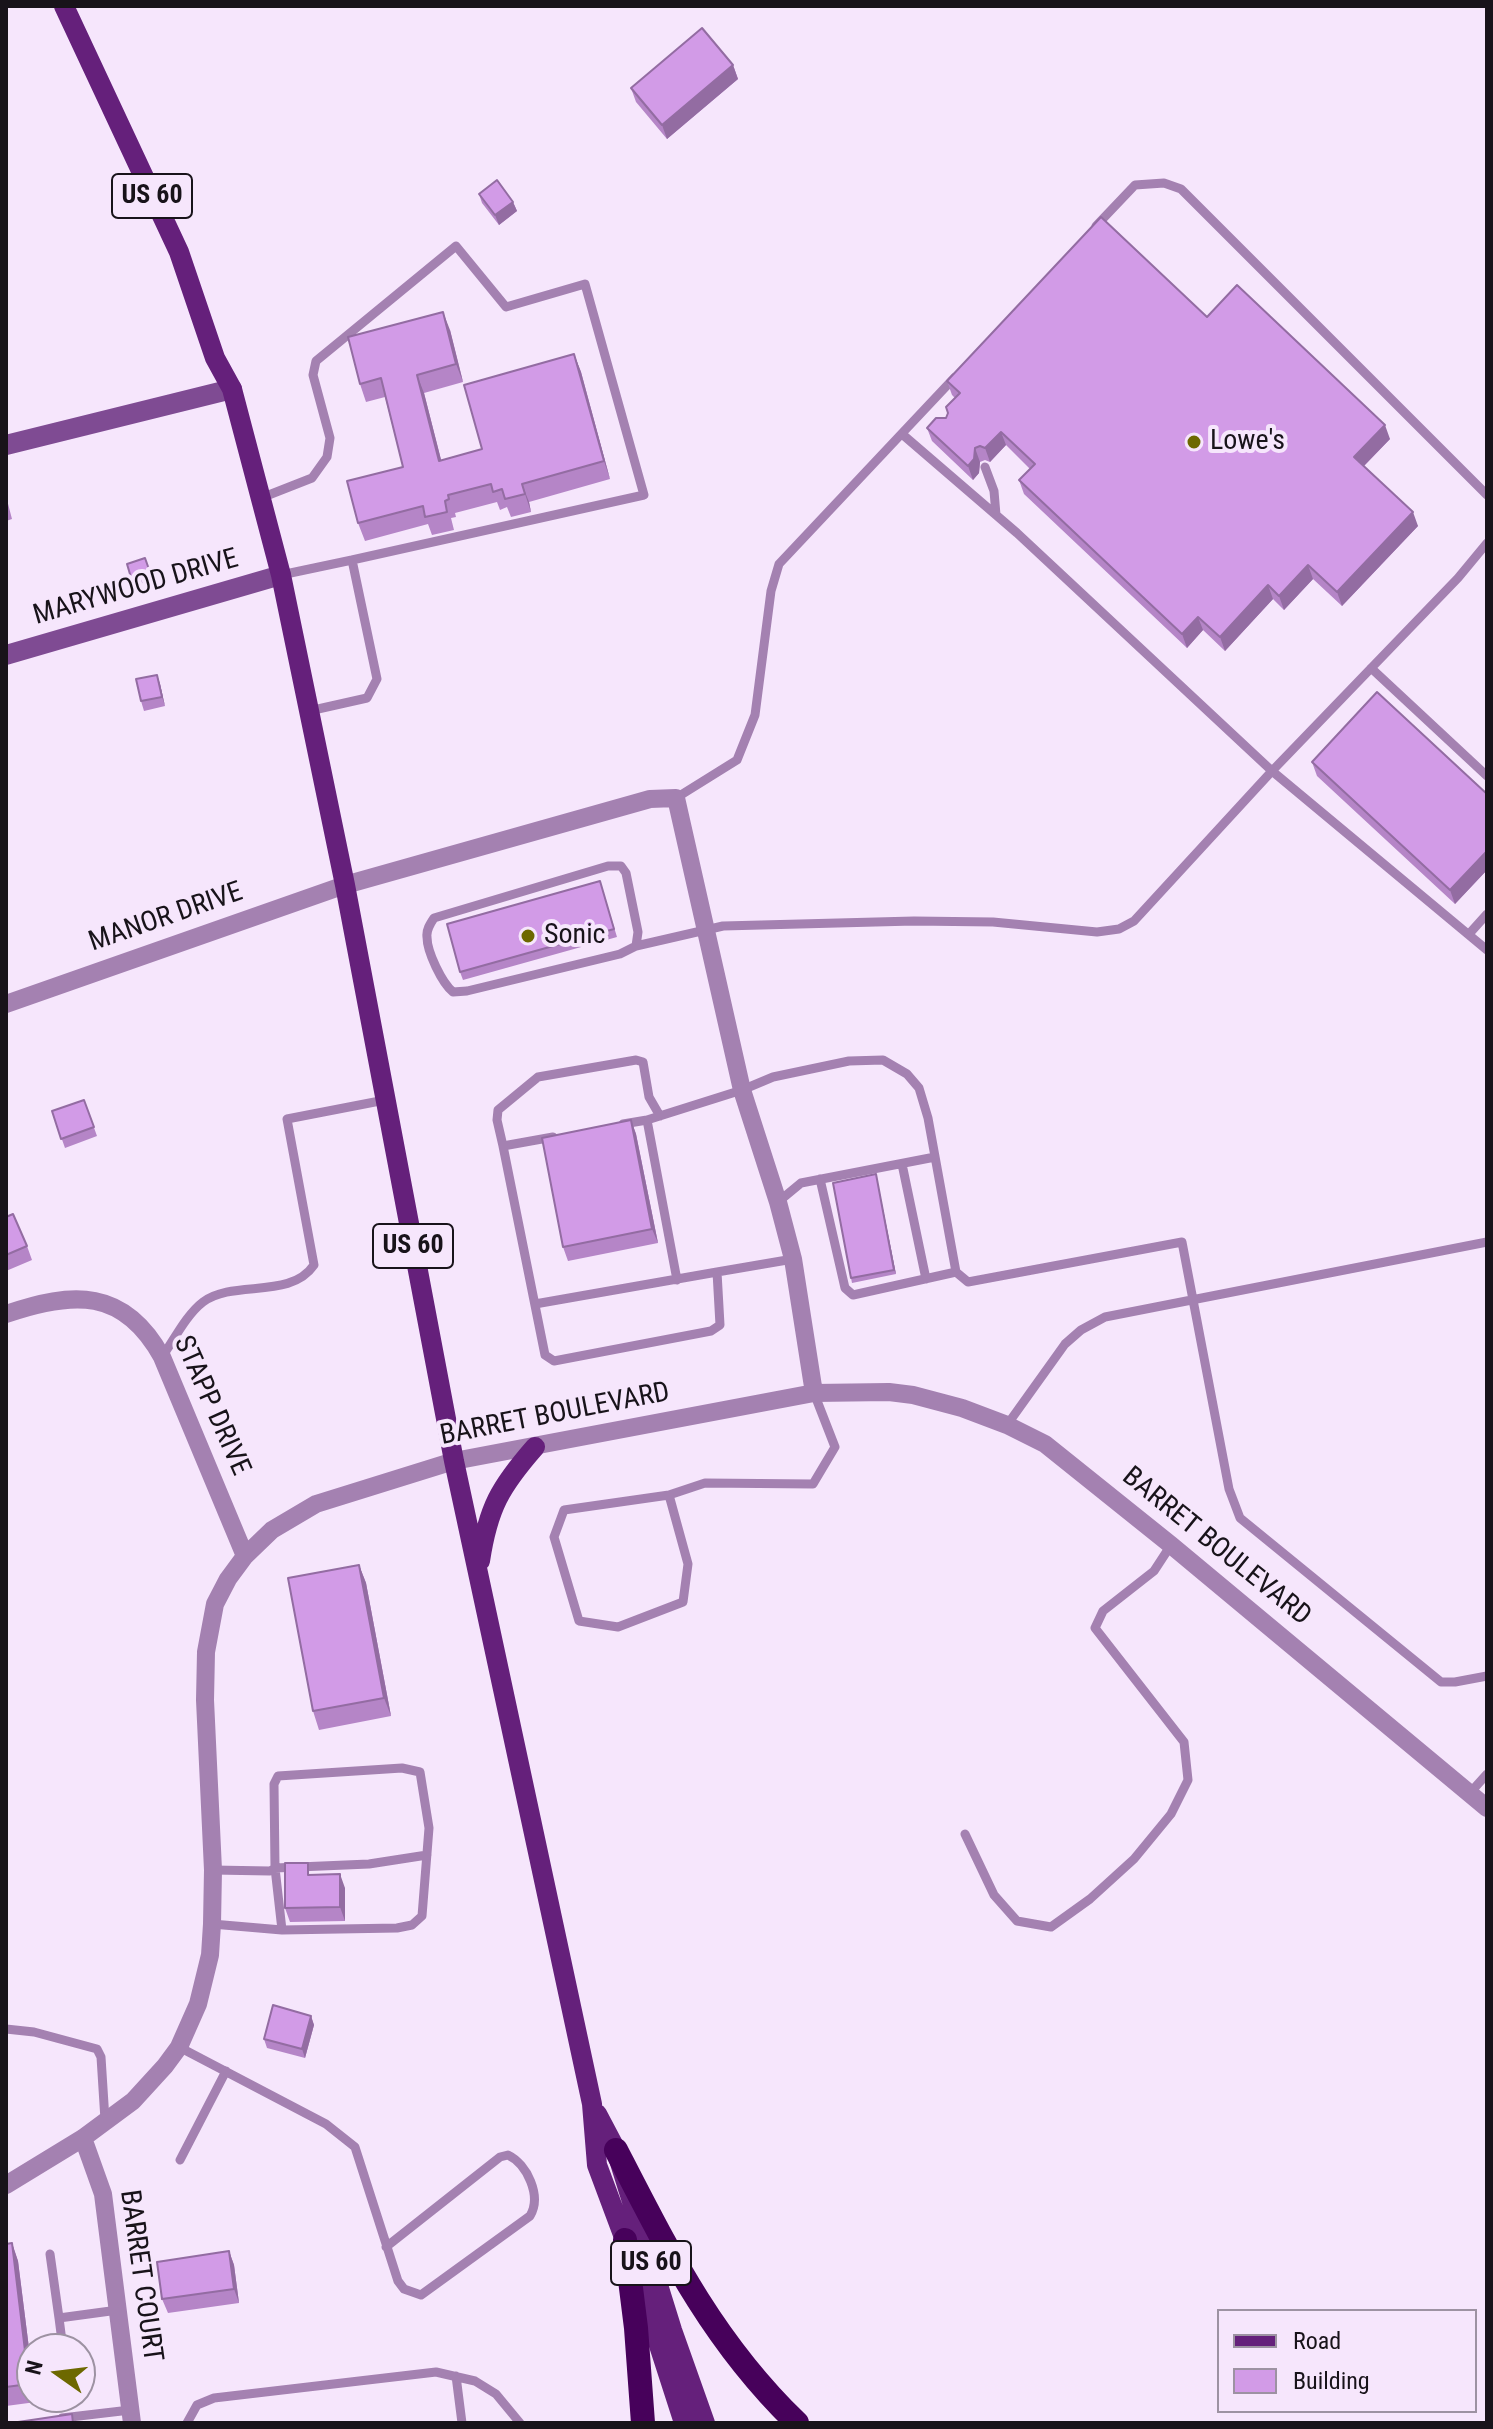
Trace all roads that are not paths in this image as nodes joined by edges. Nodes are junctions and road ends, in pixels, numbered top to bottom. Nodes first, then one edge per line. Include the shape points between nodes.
1 (64, 6) edge
2 (1088, 235) edge
3 (958, 374) edge
4 (232, 389) junction
5 (926, 409) junction
6 (936, 417) edge
7 (902, 434) junction
8 (6, 445) edge
9 (985, 467) dead end
10 (1487, 495) edge
11 (261, 498) junction
12 (996, 515) junction
13 (1487, 543) edge
14 (352, 560) junction
15 (281, 575) junction
16 (6, 655) edge
17 (1371, 668) junction
18 (309, 711) junction
19 (1272, 771) junction
20 (1487, 776) edge
21 (676, 798) junction
22 (345, 885) junction
23 (1487, 914) edge
24 (705, 928) junction
25 (1469, 934) junction
26 (636, 946) junction
27 (1487, 950) edge
28 (6, 1004) edge
29 (742, 1090) junction
30 (386, 1100) junction
31 (660, 1116) junction
32 (647, 1120) junction
33 (618, 1125) edge
34 (560, 1135) edge
35 (503, 1146) junction
36 (935, 1157) junction
37 (902, 1164) junction
38 (820, 1179) junction
39 (778, 1202) junction
40 (1487, 1242) edge
41 (793, 1259) junction
42 (717, 1272) junction
43 (956, 1272) junction
44 (926, 1279) junction
45 (677, 1280) junction
46 (1192, 1299) junction
47 (535, 1304) junction
48 (6, 1314) edge
49 (162, 1357) junction
50 (814, 1393) junction
51 (1007, 1425) junction
52 (535, 1447) junction
53 (454, 1461) junction
54 (669, 1495) junction
55 (1171, 1545) junction
56 (245, 1556) junction
57 (478, 1573) junction
58 (1487, 1676) edge
59 (1487, 1774) edge
60 (1469, 1794) junction
61 (1487, 1808) edge
62 (965, 1834) dead end
63 (427, 1855) junction
64 (275, 1868) junction
65 (213, 1870) junction
66 (212, 1924) junction
67 (282, 1930) junction
68 (6, 2029) edge
69 (179, 2047) junction
70 (226, 2071) junction
71 (592, 2104) junction
72 (105, 2123) junction
73 (83, 2138) junction
74 (616, 2150) junction
75 (180, 2160) dead end
76 (6, 2185) edge
77 (625, 2240) junction
78 (386, 2247) junction
79 (50, 2254) dead end
80 (118, 2310) junction
81 (59, 2318) junction
82 (61, 2333) edge
83 (456, 2376) junction
84 (131, 2416) edge
85 (54, 2419) edge
86 (187, 2423) edge
87 (462, 2423) edge
88 (520, 2423) edge
89 (643, 2423) edge
90 (684, 2423) edge
91 (705, 2423) edge
92 (797, 2423) edge

1 - 4 main road, US 60 via 179,252 215,358
2 - 10 lane via 1135,185 1164,183 1181,189
3 - 5 lane
4 - 8 street
4 - 11 main road, US 60
5 - 6 lane
5 - 7 lane
7 - 12 lane
7 - 21 lane via 779,564 755,715 737,760
9 - 12 lane
11 - 14 lane via 312,478 327,457 330,438 313,375 316,361 456,246 506,307 585,284 644,495
11 - 15 main road, US 60
12 - 19 lane
13 - 17 lane
14 - 15 lane
14 - 18 lane via 377,679 367,698
15 - 16 street, MARYWOOD DRIVE
15 - 18 main road, US 60
17 - 19 lane
17 - 20 lane
18 - 22 main road, US 60
19 - 24 lane via 1134,921 1119,929 914,921
19 - 25 lane
21 - 22 street, MANOR DRIVE via 650,799
21 - 24 street
22 - 28 street, MANOR DRIVE
22 - 30 main road, US 60
23 - 25 lane
24 - 26 lane
24 - 29 street
25 - 27 lane
26 - 26 lane via 638,932 621,866 434,918 426,938 443,985 453,992 611,957
29 - 31 lane
29 - 36 lane via 773,1077 849,1061 883,1060 919,1088
29 - 39 street
30 - 49 lane via 287,1119 314,1265 293,1281 204,1301
30 - 53 main road, US 60
31 - 32 lane
31 - 35 lane via 649,1097 643,1062 538,1077 498,1110
32 - 33 lane
32 - 45 lane
34 - 35 lane
35 - 47 lane
36 - 37 lane
36 - 43 lane
37 - 38 lane
37 - 44 lane
38 - 39 lane via 801,1183
38 - 44 lane via 845,1288 853,1295
39 - 41 street
40 - 46 lane
41 - 42 lane
41 - 50 street
42 - 45 lane
42 - 47 lane via 720,1325 711,1331 554,1361 545,1355
43 - 44 lane
43 - 46 lane via 968,1282 1182,1242
45 - 47 lane
46 - 51 lane via 1105,1317 1081,1330 1065,1344
46 - 58 lane via 1229,1489 1240,1518 1441,1682
48 - 49 street, STAPP DRIVE via 52,1300 103,1303 132,1317
49 - 56 street, STAPP DRIVE
50 - 51 street, BARRET BOULEVARD via 913,1395
50 - 52 street, BARRET BOULEVARD
50 - 54 lane via 835,1447 813,1484 705,1483
51 - 55 street, BARRET BOULEVARD via 1045,1444
52 - 53 street, BARRET BOULEVARD
52 - 57 main road via 495,1500
53 - 56 street, BARRET BOULEVARD via 316,1504 272,1530
53 - 57 main road, US 60
54 - 54 lane via 564,1510 554,1537 579,1621 618,1627 683,1602 688,1564
55 - 60 street, BARRET BOULEVARD
55 - 62 lane via 1154,1571 1103,1611 1095,1628 1184,1742 1188,1780 1171,1814 1134,1859 1051,1927 1017,1921 994,1895
56 - 65 street, BARRET BOULEVARD via 215,1604 206,1652
57 - 71 main road, US 60
59 - 60 lane
60 - 61 street, BARRET BOULEVARD
63 - 64 lane via 369,1864
63 - 64 lane via 429,1828 420,1772 402,1768 278,1776
63 - 67 lane via 422,1916 412,1925
64 - 65 lane
64 - 67 lane
65 - 66 street, BARRET BOULEVARD
66 - 67 lane
66 - 69 street, BARRET BOULEVARD via 205,1980
68 - 72 lane via 97,2049
69 - 70 lane
69 - 72 street, BARRET BOULEVARD via 150,2084
70 - 75 lane
70 - 78 lane via 326,2124 355,2147
71 - 74 main road, US 60
71 - 77 main road, US 60 via 597,2165
72 - 73 street, BARRET BOULEVARD
73 - 76 street, BARRET BOULEVARD
73 - 80 street, BARRET COURT via 103,2194
74 - 91 main road, US 60
74 - 92 highway via 692,2294 737,2359
77 - 89 highway
77 - 90 main road, US 60
78 - 78 lane via 398,2281 421,2295 530,2216 535,2200 531,2183 516,2159 500,2157
79 - 81 lane
80 - 81 lane
80 - 84 street, BARRET COURT
81 - 82 lane
83 - 86 lane via 436,2372 214,2398 197,2405
83 - 87 lane
83 - 88 lane via 496,2394
84 - 85 lane

